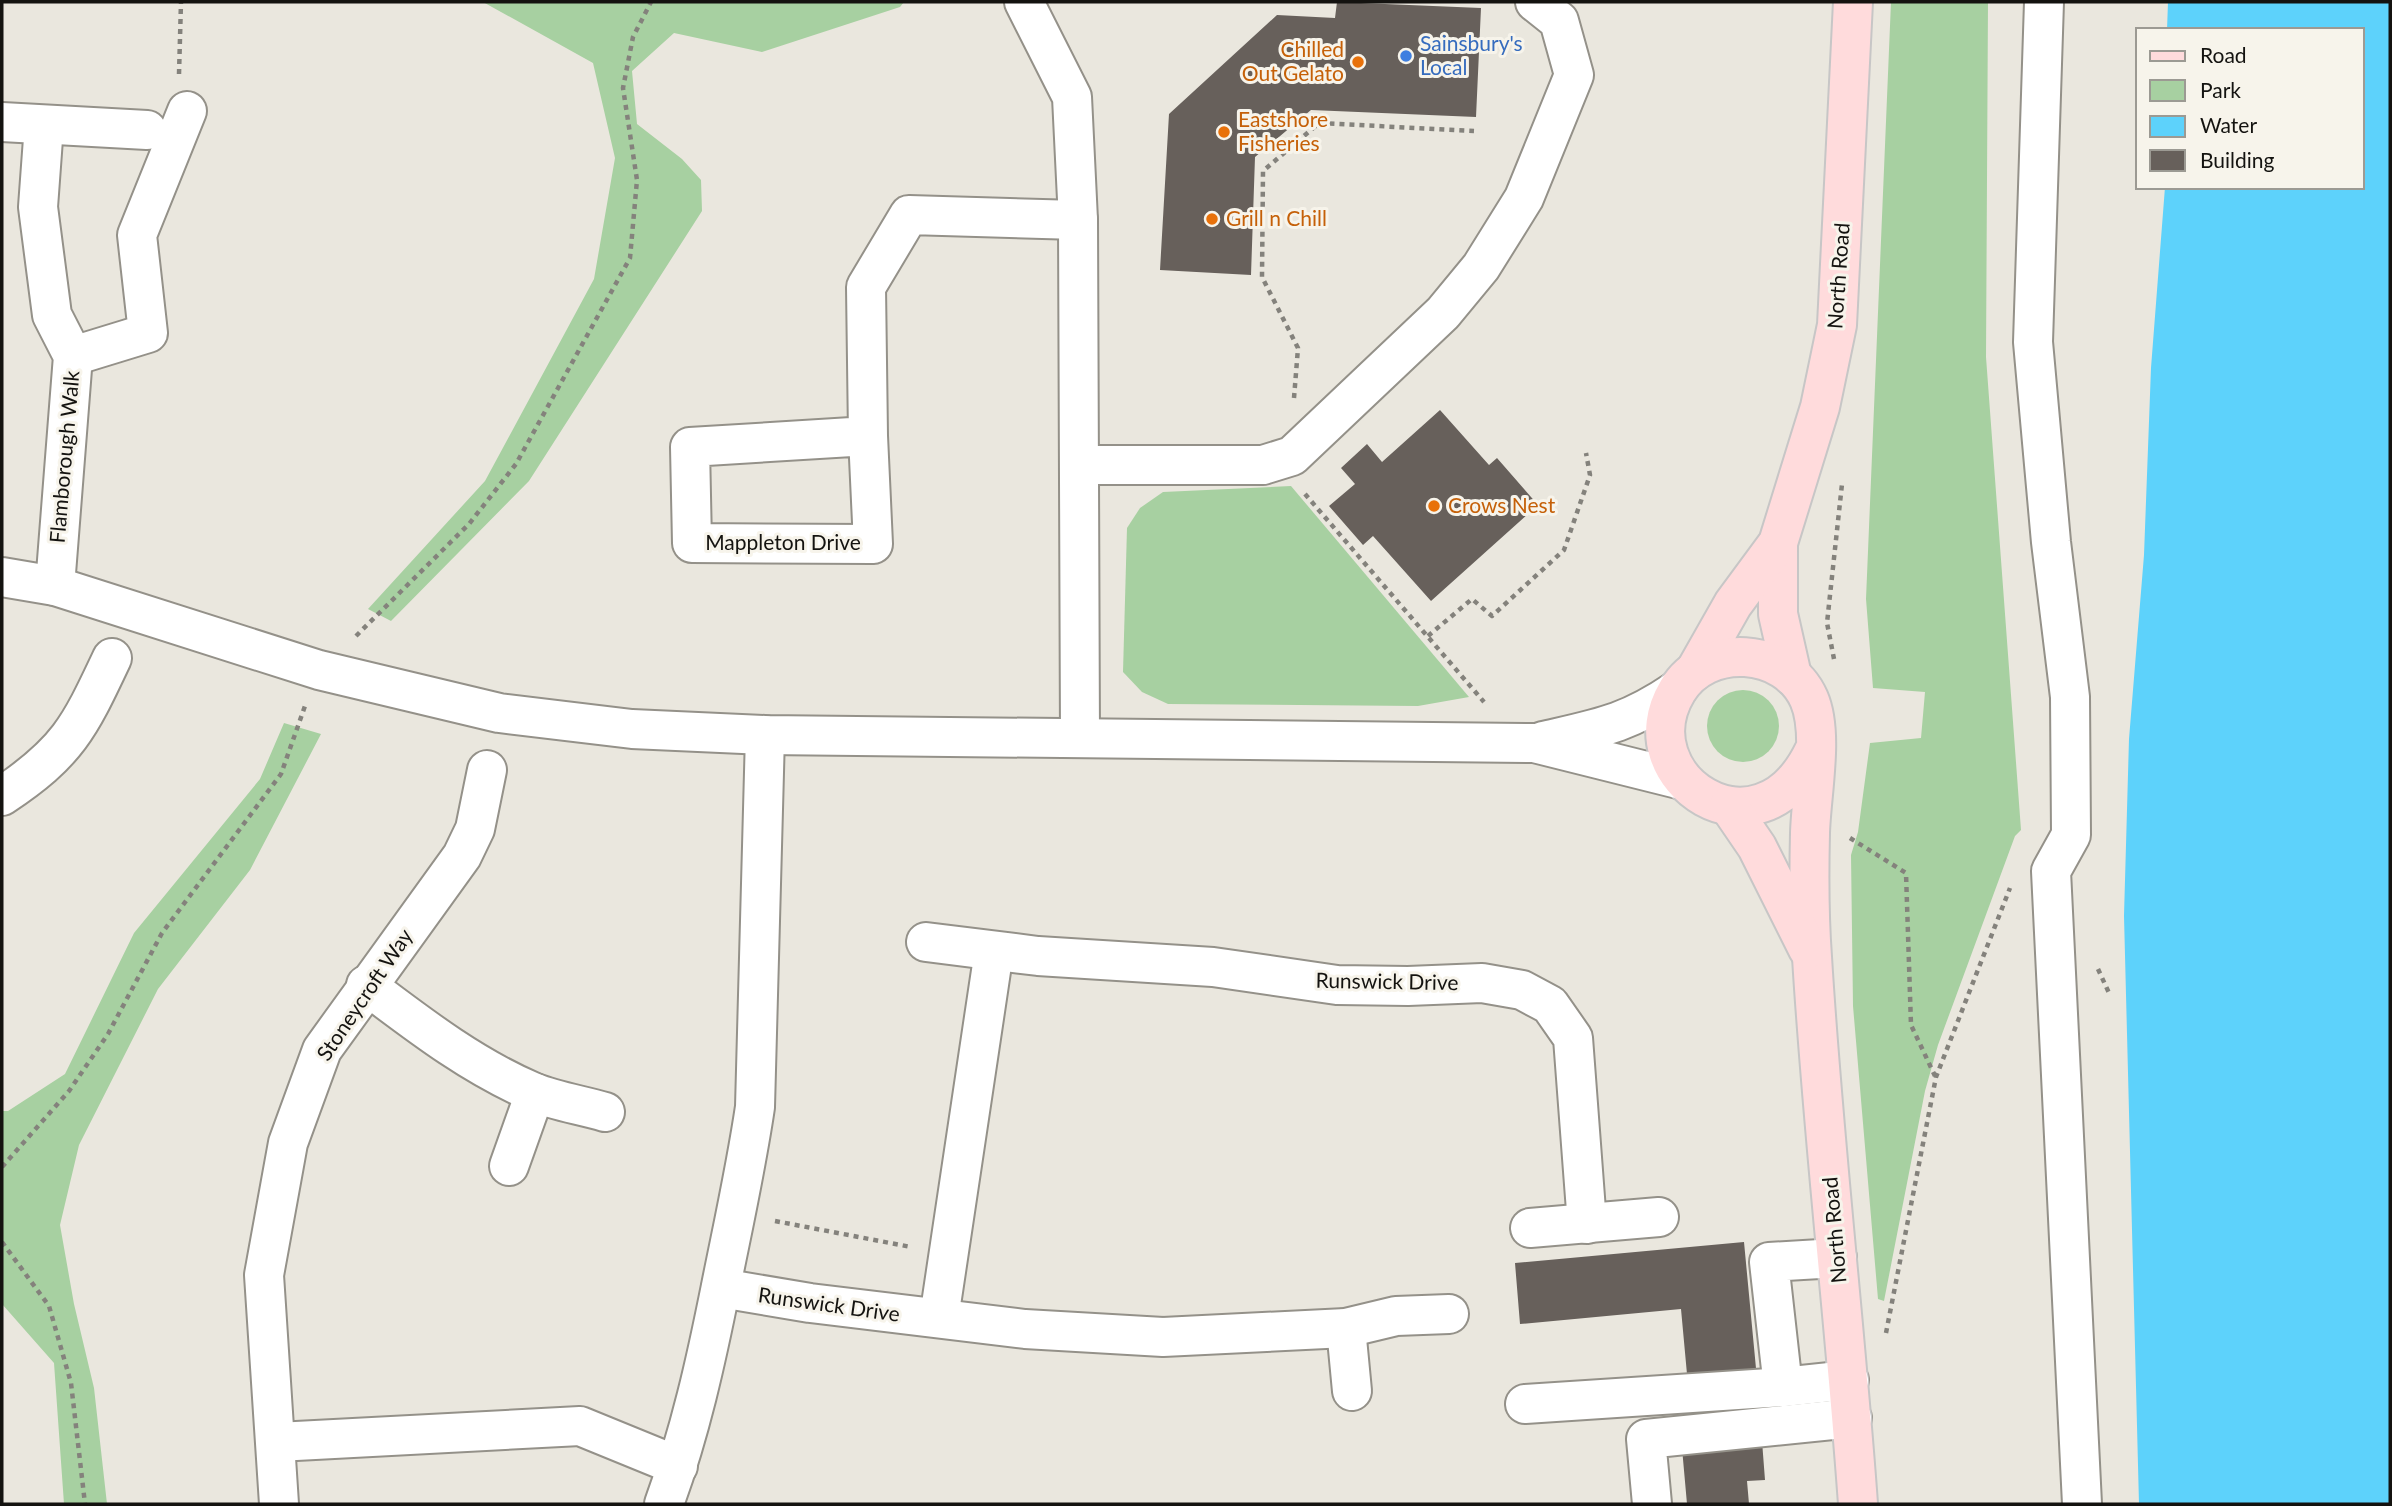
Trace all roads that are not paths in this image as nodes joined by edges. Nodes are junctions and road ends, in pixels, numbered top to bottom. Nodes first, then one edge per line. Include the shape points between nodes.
1 (1024, 2) edge
2 (1535, 2) edge
3 (1853, 2) edge
4 (2044, 2) edge
5 (187, 111) dead end
6 (2, 122) edge
7 (44, 125) junction
8 (147, 130) dead end
9 (1078, 220) junction
10 (73, 356) junction
11 (868, 436) junction
12 (1079, 465) junction
13 (1778, 543) junction
14 (2, 577) edge
15 (55, 586) junction
16 (112, 658) dead end
17 (1792, 676) junction
18 (1686, 681) junction
19 (765, 735) junction
20 (1080, 737) junction
21 (1534, 743) junction
22 (1814, 751) junction
23 (487, 770) dead end
24 (1682, 780) junction
25 (2, 796) edge
26 (1729, 806) junction
27 (926, 942) dead end
28 (995, 951) junction
29 (1812, 957) junction
30 (366, 985) junction
31 (536, 1093) junction
32 (605, 1112) dead end
33 (509, 1166) dead end
34 (1659, 1217) dead end
35 (1587, 1224) junction
36 (1530, 1228) dead end
37 (1837, 1258) junction
38 (721, 1288) junction
39 (1449, 1314) dead end
40 (939, 1318) junction
41 (1346, 1328) junction
42 (1849, 1380) junction
43 (1783, 1387) junction
44 (1352, 1391) dead end
45 (1525, 1404) dead end
46 (1852, 1418) junction
47 (277, 1442) junction
48 (678, 1466) junction
49 (279, 1504) edge
50 (664, 1504) edge
51 (1653, 1504) edge
52 (1858, 1504) edge
53 (2082, 1504) edge

1 - 9 street via 1072,97
2 - 12 street via 1559,21 1574,75 1524,198 1481,267 1443,313 1292,456 1264,465
3 - 13 main road, North Road via 1838,325 1820,407
4 - 53 street via 2032,342 2070,697 2071,835 2051,872
5 - 10 street via 137,235 148,334
6 - 7 street
7 - 8 street
7 - 10 street, Flamborough Walk via 38,207 52,315
9 - 11 street, Mappleton Drive via 909,215 866,287
9 - 12 street
10 - 15 street, Flamborough Walk
11 - 11 street, Mappleton Drive via 873,544 692,543 690,447
12 - 20 street
13 - 17 main road via 1778,614
13 - 18 main road via 1733,604
14 - 15 street
15 - 19 street via 319,670 499,713 632,729
16 - 25 street via 61,751
17 - 18 main road via 1769,662 1744,656 1718,659
17 - 22 main road via 1808,697 1816,723
18 - 21 street via 1642,714 1612,726
18 - 24 main road via 1666,720 1668,751
19 - 20 street
19 - 38 street via 755,1107
20 - 21 street
21 - 24 street
22 - 26 main road via 1802,776 1782,795 1756,805
22 - 29 main road, North Road
23 - 30 street, Stoneycroft Way via 475,828 462,856
24 - 26 main road via 1703,797
26 - 29 main road via 1757,846
27 - 28 street, Runswick Drive
28 - 35 street, Runswick Drive via 1213,967 1338,985 1482,983 1522,990 1550,1005 1573,1038
28 - 40 street
29 - 37 main road, North Road
30 - 31 street via 456,1050
30 - 47 street, Stoneycroft Way via 322,1050 288,1143 264,1275
31 - 32 street
31 - 33 street
34 - 35 street
35 - 36 street
37 - 42 main road, North Road
37 - 43 street via 1769,1262
38 - 40 street, Runswick Drive
38 - 48 street via 708,1360
39 - 41 street, Runswick Drive via 1396,1316
40 - 41 street, Runswick Drive via 1163,1338
41 - 44 street
42 - 43 street
42 - 46 main road, North Road
43 - 45 street
46 - 51 street via 1646,1439
46 - 52 main road, North Road
47 - 48 street via 580,1426
47 - 49 street, Stoneycroft Way
48 - 50 street

